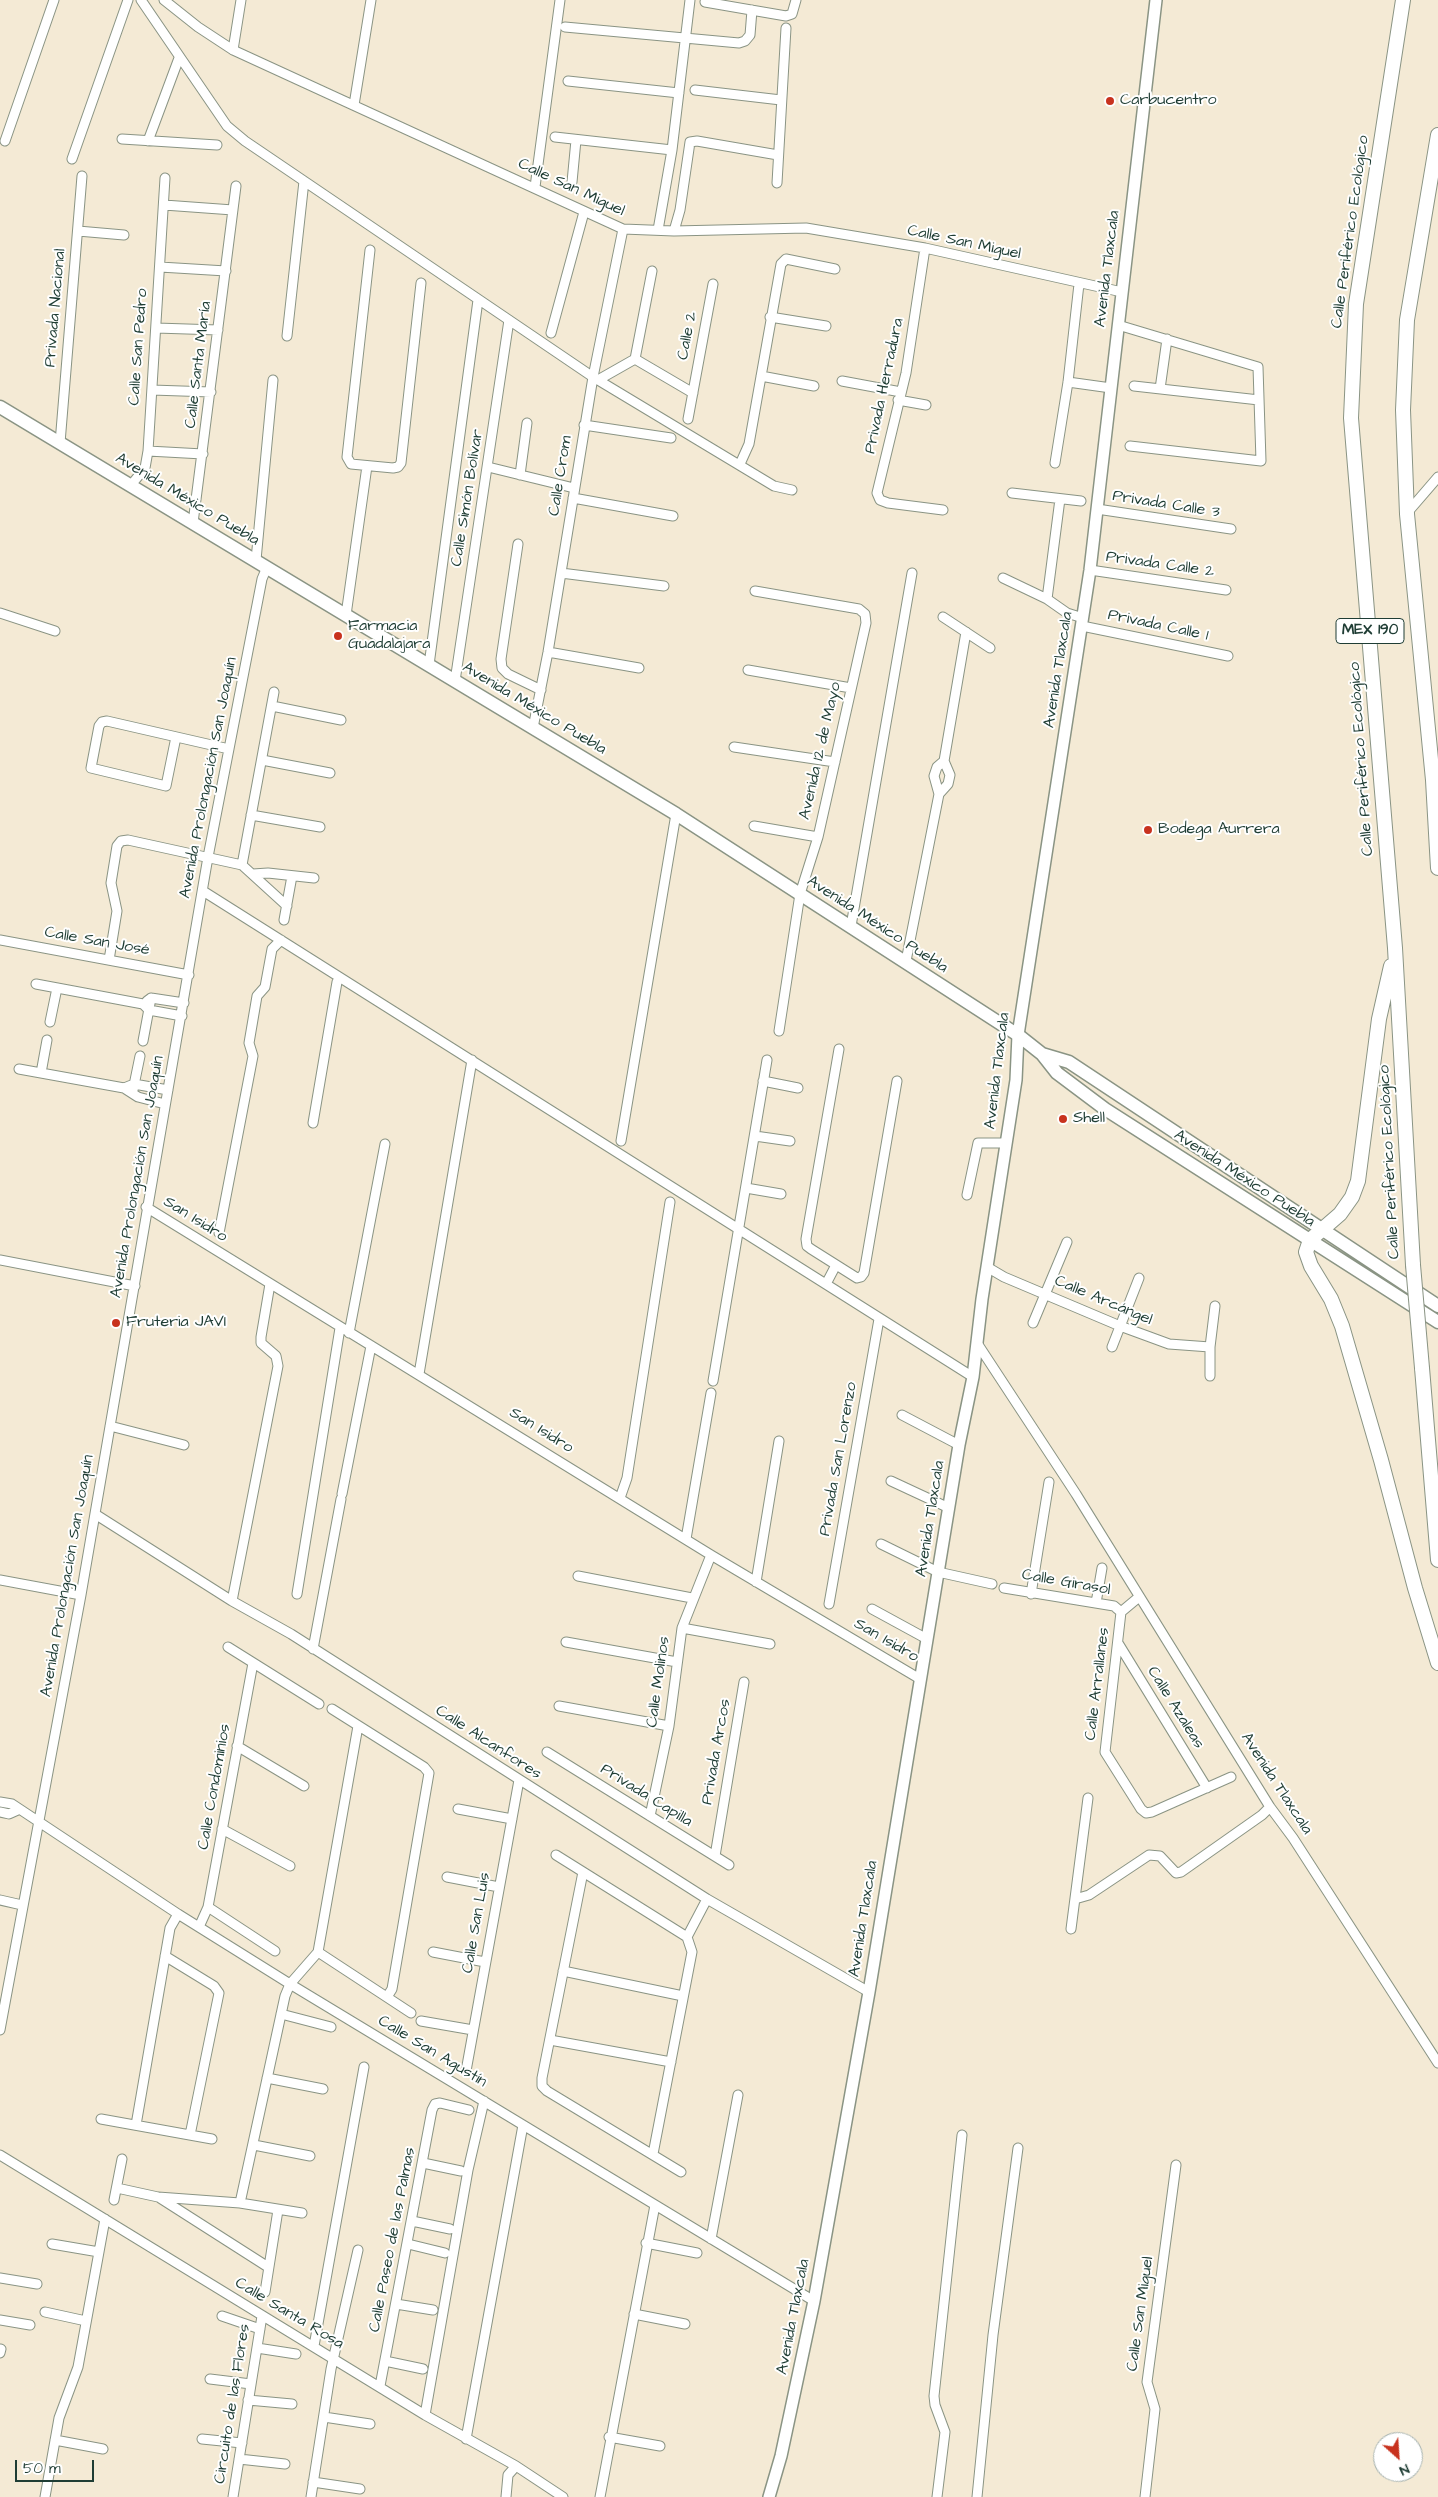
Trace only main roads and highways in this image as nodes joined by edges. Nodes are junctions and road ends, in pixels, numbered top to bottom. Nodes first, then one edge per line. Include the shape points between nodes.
1 (1403, 0) edge
2 (1438, 134) edge
3 (0, 407) edge
4 (1438, 868) edge
5 (1395, 948) junction
6 (1042, 1054) junction
7 (1321, 1228) junction
8 (1310, 1240) junction
9 (1438, 1306) edge
10 (1438, 1322) edge
11 (1438, 1560) edge
12 (1438, 1663) edge

1 - 5 highway, Calle Periférico Ecológico / MEX 190 via 1356,304 1351,418
2 - 4 highway, MEX 190 via 1407,320 1403,410 1407,514 1433,780
3 - 6 main road, Avenida México Puebla via 676,814 906,961
5 - 7 highway via 1379,1019 1358,1181 1352,1198 1340,1214
5 - 11 highway, Calle Periférico Ecológico / MEX 190, bridge via 1413,1265
6 - 7 main road, Avenida México Puebla via 1069,1062
6 - 8 main road, Avenida México Puebla via 1057,1073 1105,1109
7 - 8 highway
7 - 9 main road, Avenida México Puebla
8 - 10 main road, Avenida México Puebla
8 - 12 highway via 1306,1252 1342,1326

